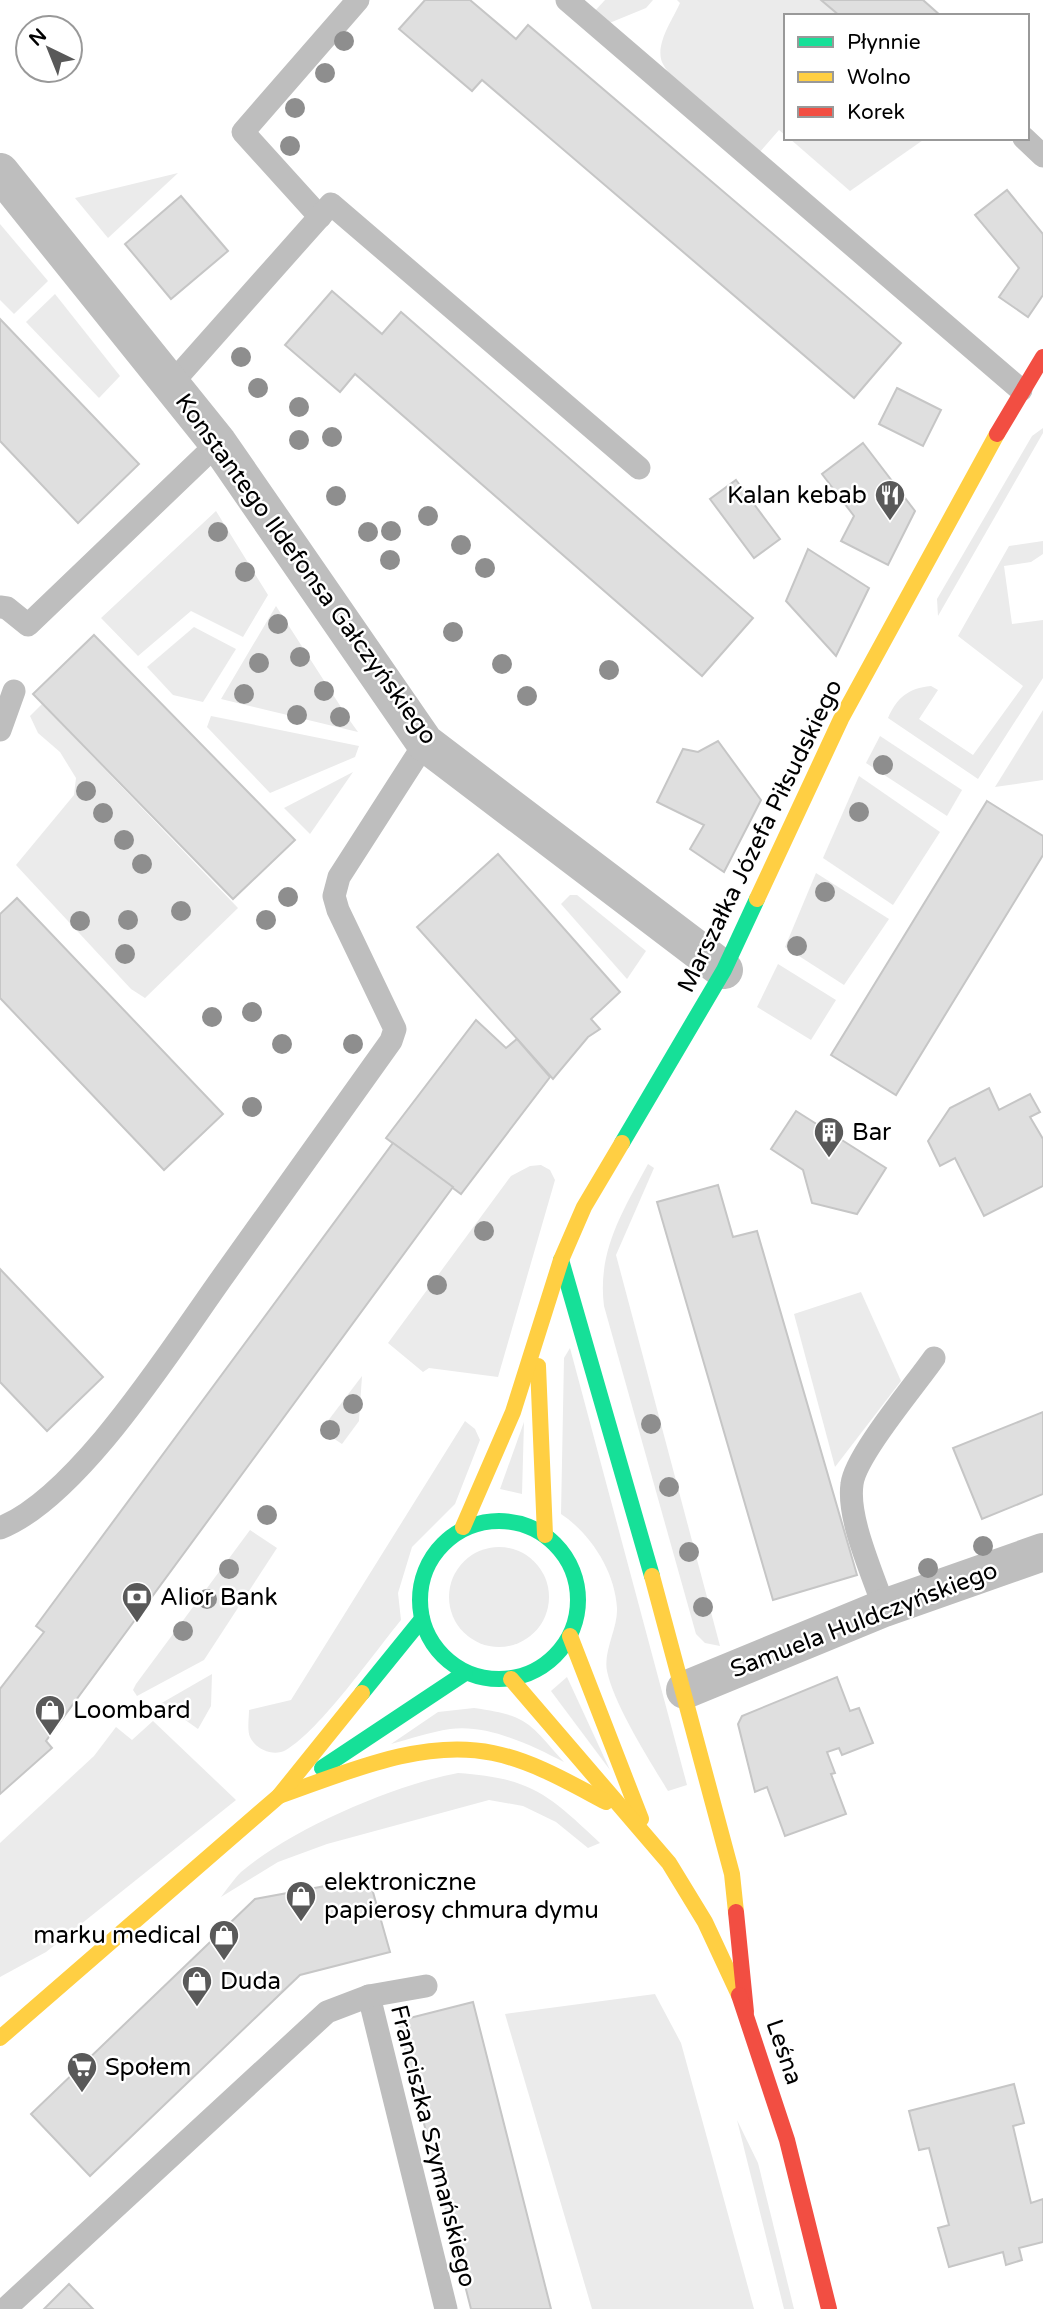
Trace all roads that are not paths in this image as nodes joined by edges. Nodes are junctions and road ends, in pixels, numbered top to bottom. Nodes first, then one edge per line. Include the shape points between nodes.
1 (358, 0) edge
2 (567, 0) edge
3 (1026, 140) edge
4 (1043, 156) edge
5 (0, 172) edge
6 (320, 217) junction
7 (1043, 357) edge
8 (172, 383) junction
9 (1021, 390) junction
10 (218, 443) junction
11 (639, 468) dead end
12 (0, 607) edge
13 (14, 691) dead end
14 (0, 730) edge
15 (425, 743) junction
16 (724, 970) junction
17 (561, 1260) junction
18 (537, 1342) junction
19 (934, 1358) dead end
20 (463, 1527) junction
21 (0, 1528) edge
22 (545, 1535) junction
23 (1043, 1552) edge
24 (884, 1608) junction
25 (422, 1619) junction
26 (570, 1636) junction
27 (466, 1674) junction
28 (511, 1679) junction
29 (685, 1690) junction
30 (279, 1797) junction
31 (621, 1810) junction
32 (645, 1831) junction
33 (426, 1986) dead end
34 (369, 1996) junction
35 (746, 2012) junction
36 (0, 2038) edge
37 (5, 2309) edge
38 (446, 2309) edge
39 (830, 2309) edge

1 - 6 lane via 243,132
2 - 9 lane
3 - 4 lane
5 - 8 street, Konstantego Ildefonsa Gałczyńskiego
6 - 8 lane
6 - 11 lane via 331,204
7 - 9 street, Marszałka Józefa Piłsudskiego
8 - 10 street, Konstantego Ildefonsa Gałczyńskiego
9 - 16 street, Marszałka Józefa Piłsudskiego via 841,719
10 - 12 lane via 28,625
10 - 15 street, Konstantego Ildefonsa Gałczyńskiego
13 - 14 lane
15 - 16 street, Konstantego Ildefonsa Gałczyńskiego
15 - 21 lane via 339,877 334,896 395,1029 391,1041 122,1418 30,1513
16 - 17 street, Marszałka Józefa Piłsudskiego via 584,1207
17 - 18 street, Marszałka Józefa Piłsudskiego
17 - 29 street
18 - 20 street via 499,1447
18 - 22 street
19 - 24 lane via 863,1457 852,1483 854,1514
20 - 22 street via 504,1520
20 - 25 street via 436,1555 422,1579
22 - 26 street via 569,1562 578,1586 579,1611
23 - 24 street, Samuela Huldczyńskiego
24 - 29 street, Samuela Huldczyńskiego
25 - 27 street via 441,1654
25 - 30 street
26 - 28 street via 556,1657
26 - 32 street, Leśna
27 - 28 street
27 - 30 street
28 - 31 street, Leśna
29 - 35 street via 732,1874
30 - 31 street via 361,1768 476,1750 504,1755 555,1775
30 - 36 street
31 - 32 street, Leśna
32 - 35 street, Leśna via 701,1915
33 - 34 lane
34 - 37 lane via 327,2012
34 - 38 lane, Franciszka Szymańskiego
35 - 39 street, Leśna via 780,2110

